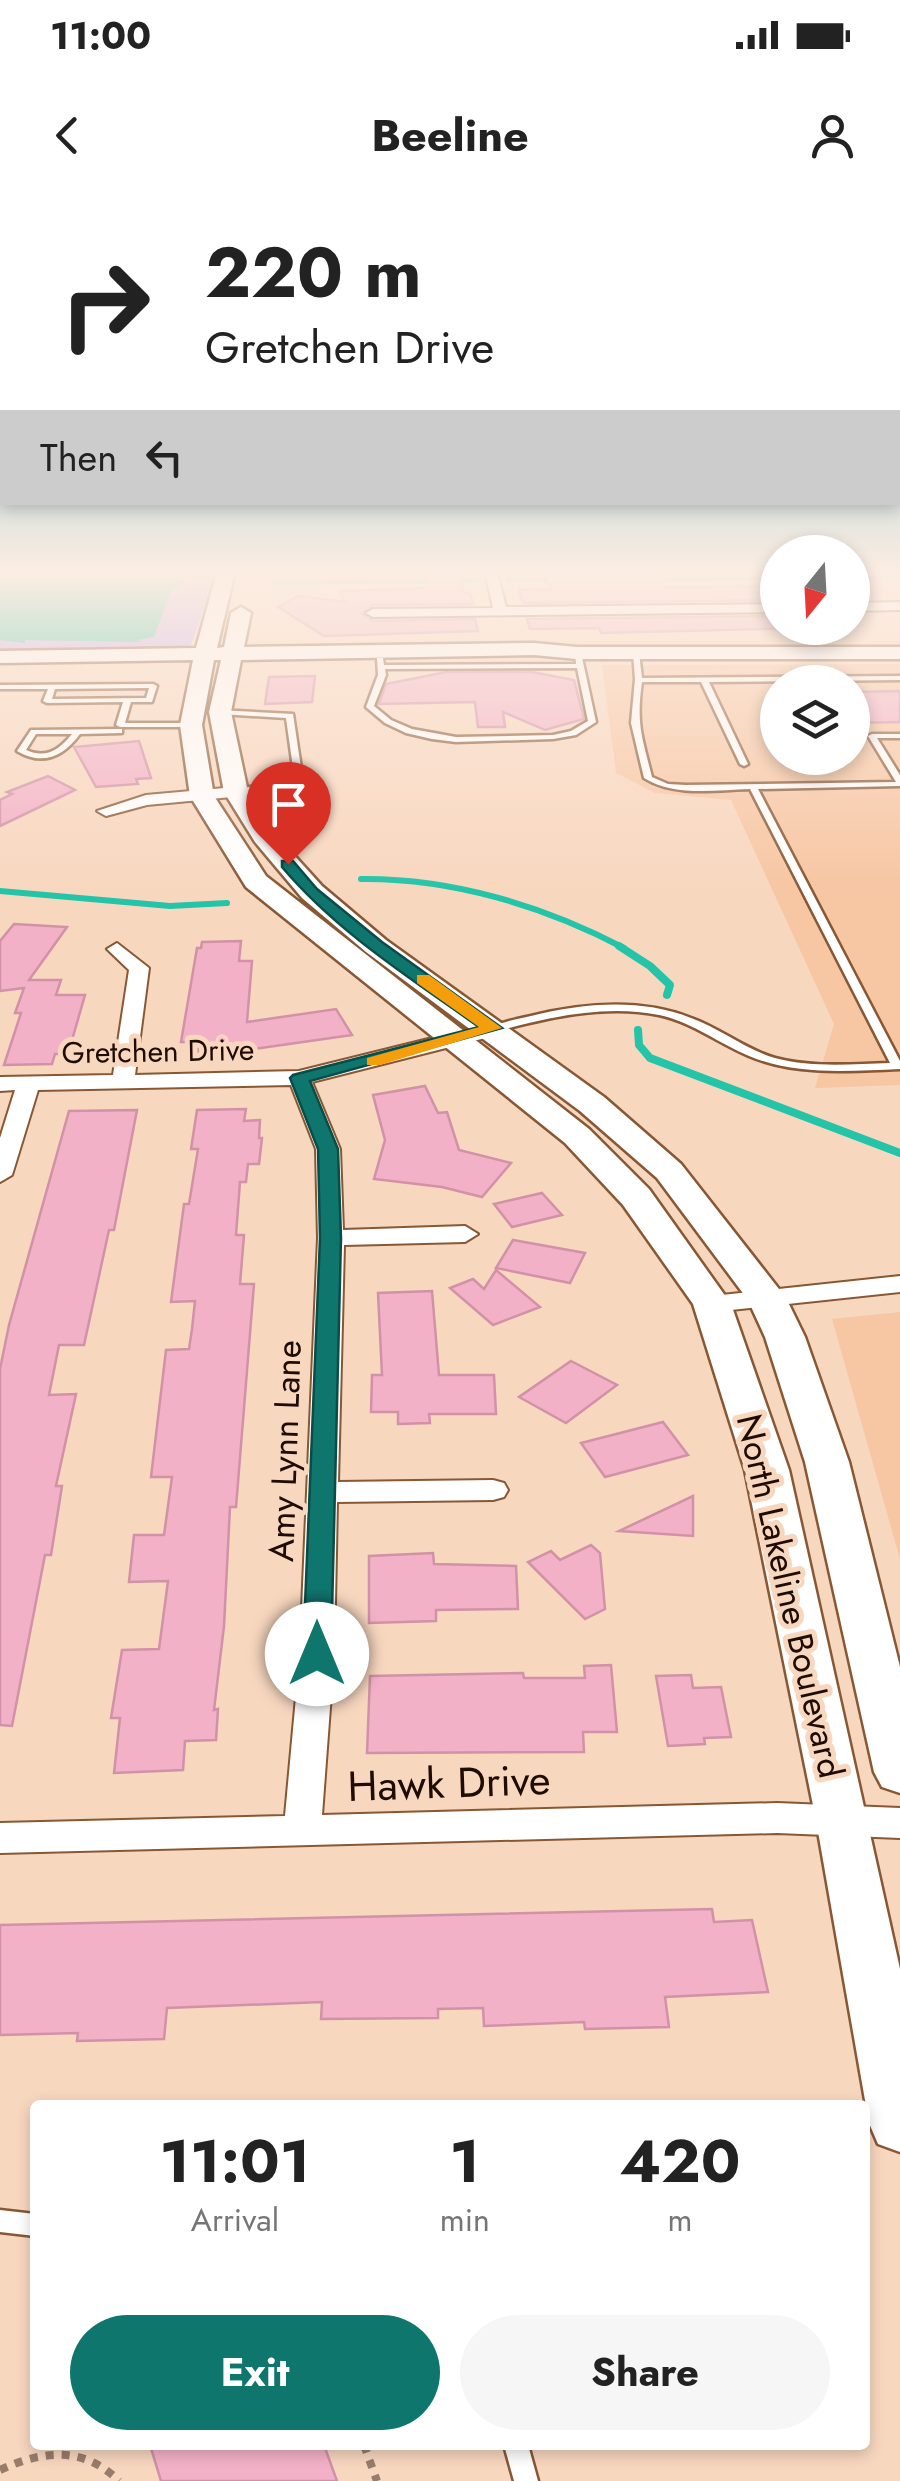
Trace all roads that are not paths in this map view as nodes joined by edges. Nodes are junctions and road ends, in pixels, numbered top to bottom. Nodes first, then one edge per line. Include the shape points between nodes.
1 (200, 678) edge
2 (227, 678) edge
3 (377, 678) edge
4 (582, 678) edge
5 (856, 678) edge
6 (641, 680) joint
7 (704, 680) junction
8 (0, 687) edge
9 (52, 687) junction
10 (128, 700) junction
11 (220, 712) junction
12 (191, 725) junction
13 (78, 731) junction
14 (121, 732) junction
15 (900, 736) edge
16 (744, 764) dead end
17 (900, 783) edge
18 (753, 788) junction
19 (236, 792) junction
20 (202, 796) junction
21 (106, 811) dead end
22 (116, 949) dead end
23 (493, 1028) junction
24 (452, 1039) junction
25 (898, 1066) edge
26 (300, 1078) junction
27 (123, 1082) junction
28 (29, 1083) junction
29 (0, 1084) edge
30 (0, 1175) edge
31 (465, 1234) dead end
32 (331, 1238) junction
33 (900, 1284) edge
34 (766, 1298) junction
35 (712, 1304) junction
36 (492, 1490) dead end
37 (321, 1492) junction
38 (900, 1772) edge
39 (871, 1822) edge
40 (302, 1832) junction
41 (0, 1838) edge
42 (900, 2123) edge
43 (0, 2222) edge
44 (30, 2225) edge
45 (517, 2450) edge
46 (526, 2481) edge

1 - 12 main road, North Lakeline Boulevard
2 - 11 main road, North Lakeline Boulevard
3 - 4 lane via 370,707 403,730 428,737 536,737 573,733 592,722
5 - 7 lane
6 - 7 lane
6 - 18 lane via 635,730 648,778 686,788
7 - 16 lane
8 - 9 lane
9 - 10 lane via 47,701
9 - 10 lane via 152,686 149,700
10 - 14 lane
11 - 19 main road, North Lakeline Boulevard
11 - 19 lane via 290,716 293,783
12 - 14 lane
12 - 20 main road, North Lakeline Boulevard
13 - 13 lane via 65,751 21,752 34,732
13 - 14 lane
15 - 17 lane via 872,736
17 - 18 lane
18 - 25 lane
19 - 20 street
19 - 23 main road, North Lakeline Boulevard via 312,892
20 - 21 street
20 - 24 main road, North Lakeline Boulevard via 256,881
22 - 27 street via 139,968
23 - 24 street, Gretchen Drive
23 - 25 lane, Gretchen Drive via 560,1010 635,1009 688,1020 733,1047 779,1062 829,1069
23 - 34 main road, North Lakeline Boulevard via 670,1171
24 - 26 street, Gretchen Drive
24 - 35 main road, North Lakeline Boulevard via 577,1136 636,1197
26 - 27 street, Gretchen Drive
26 - 32 street, Amy Lynn Lane via 328,1149
27 - 28 street, Gretchen Drive
28 - 29 street, Gretchen Drive
28 - 30 street
31 - 32 street
32 - 37 street, Amy Lynn Lane
33 - 34 street
34 - 35 street
34 - 38 main road, North Lakeline Boulevard via 827,1462
35 - 39 main road, North Lakeline Boulevard
36 - 37 street
37 - 40 street, Amy Lynn Lane via 317,1654
39 - 40 street, Hawk Drive via 776,1818
39 - 42 main road, North Lakeline Boulevard
40 - 41 street, Hawk Drive
43 - 44 lane
45 - 46 lane

